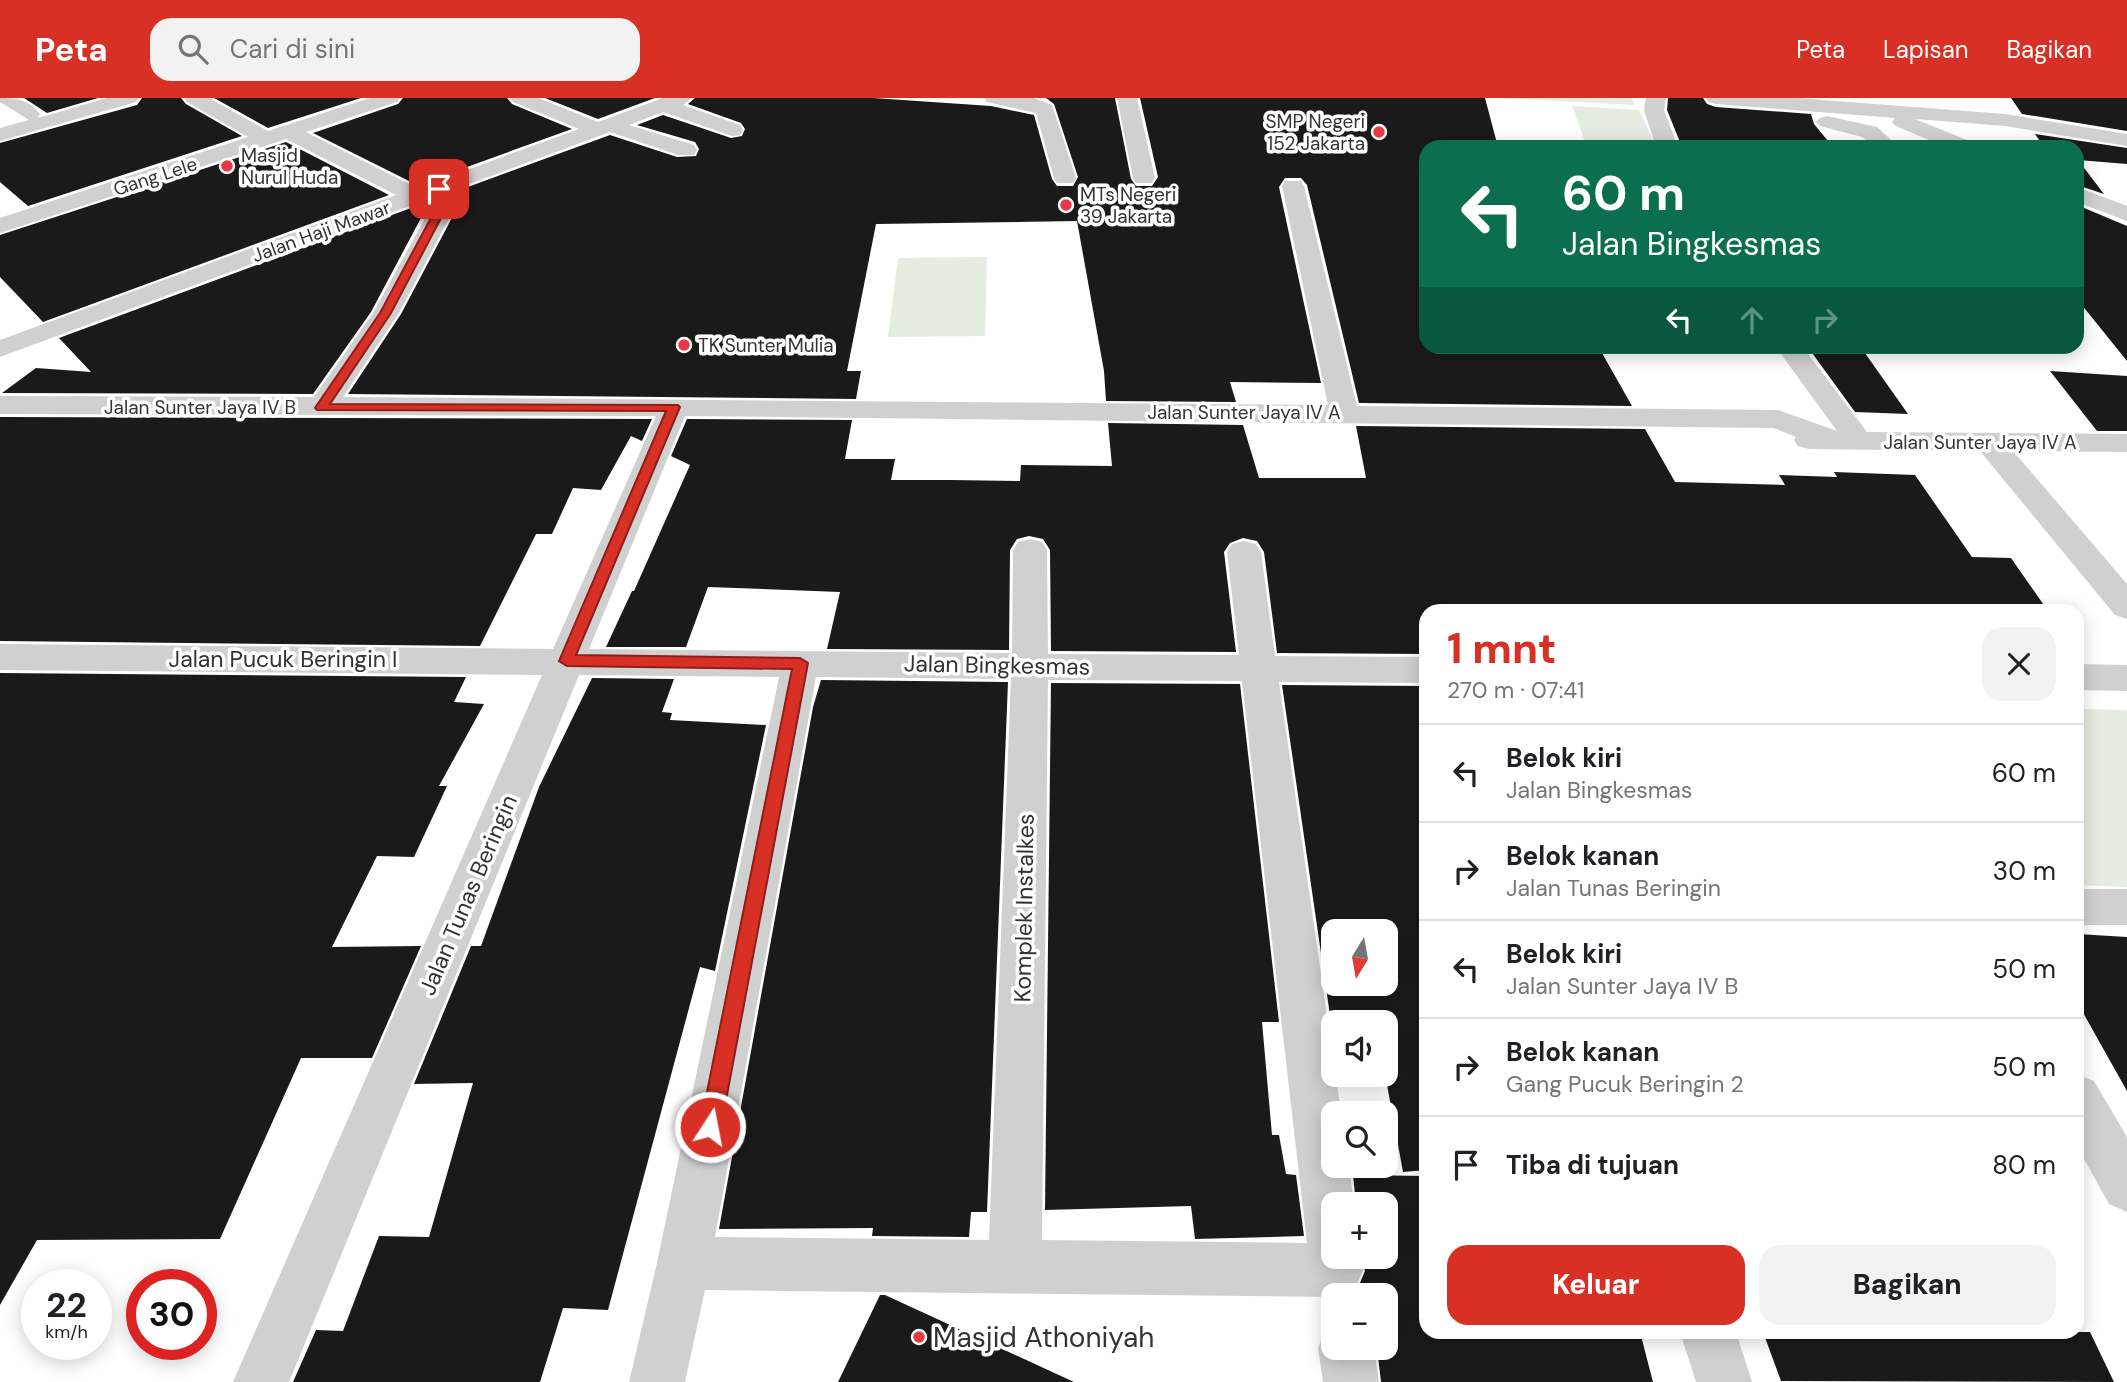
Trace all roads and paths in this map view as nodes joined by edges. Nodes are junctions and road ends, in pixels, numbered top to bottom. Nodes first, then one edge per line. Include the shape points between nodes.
1 (7, 98) edge
2 (91, 98) edge
3 (129, 98) edge
4 (194, 98) edge
5 (388, 98) edge
6 (520, 98) edge
7 (993, 98) edge
8 (1127, 98) edge
9 (1656, 98) edge
10 (1716, 98) edge
11 (673, 102) edge
12 (1793, 104) junction
13 (1931, 105) edge
14 (1872, 109) junction
15 (30, 114) junction
16 (0, 122) edge
17 (607, 128) junction
18 (732, 130) dead end
19 (0, 135) edge
20 (278, 135) junction
21 (1665, 140) edge
22 (1879, 140) edge
23 (1947, 140) edge
24 (2127, 140) edge
25 (686, 150) dead end
26 (1065, 178) dead end
27 (1144, 178) dead end
28 (1293, 186) dead end
29 (428, 193) junction
30 (2084, 197) edge
31 (2127, 214) edge
32 (0, 226) edge
33 (0, 349) edge
34 (1793, 354) edge
35 (0, 405) edge
36 (321, 408) junction
37 (1344, 413) junction
38 (664, 414) junction
39 (1846, 441) junction
40 (1988, 441) junction
41 (2127, 443) edge
42 (1030, 550) dead end
43 (1244, 552) dead end
44 (2127, 607) edge
45 (0, 657) edge
46 (567, 661) junction
47 (800, 663) junction
48 (1030, 666) junction
49 (1257, 668) junction
50 (1419, 670) edge
51 (2084, 677) edge
52 (2127, 678) edge
53 (2084, 907) edge
54 (2127, 907) edge
55 (2084, 1109) edge
56 (2127, 1186) edge
57 (1326, 1192) edge
58 (684, 1263) junction
59 (1015, 1267) junction
60 (1321, 1267) edge
61 (1710, 1339) edge
62 (1348, 1360) edge
63 (261, 1382) edge
64 (657, 1382) edge
65 (1351, 1382) edge
66 (1724, 1382) edge

1 - 15 street
2 - 15 street
3 - 19 street
4 - 20 street
5 - 20 street, Gang Lele
6 - 17 street
7 - 26 street via 1045,109
8 - 27 street
9 - 21 street via 1654,110
10 - 12 street
11 - 17 street, Jalan Haji Mawar
11 - 18 street
12 - 14 street
12 - 22 street via 1806,117 1869,132
13 - 14 street
13 - 24 street
14 - 23 street
15 - 16 street
17 - 25 street
17 - 29 street, Jalan Haji Mawar
20 - 29 street
20 - 32 street, Gang Lele
28 - 37 street
29 - 33 street, Jalan Haji Mawar
29 - 36 street via 446,196 445,201 386,313
30 - 31 street
34 - 39 street
35 - 36 street, Jalan Sunter Jaya IV B
36 - 38 street, Jalan Sunter Jaya IV B
37 - 38 street, Jalan Sunter Jaya IV A
37 - 39 street, Jalan Sunter Jaya IV A via 1778,419
38 - 39 street, Jalan Sunter Jaya IV A
38 - 46 street, Jalan Tunas Beringin
39 - 40 street, Jalan Sunter Jaya IV A
40 - 41 street, Jalan Sunter Jaya IV A
40 - 44 street
42 - 48 street, Komplek Instalkes
43 - 49 street
45 - 46 street, Jalan Pucuk Beringin I
46 - 47 street, Jalan Bingkesmas
46 - 63 street, Jalan Tunas Beringin
47 - 48 street, Jalan Bingkesmas
47 - 58 street
48 - 49 street, Jalan Bingkesmas
48 - 59 street, Komplek Instalkes
49 - 50 street, Jalan Bingkesmas
49 - 57 street
51 - 52 street
53 - 54 street
55 - 56 street
58 - 59 street
58 - 64 street
59 - 60 street
61 - 66 street
62 - 65 street

